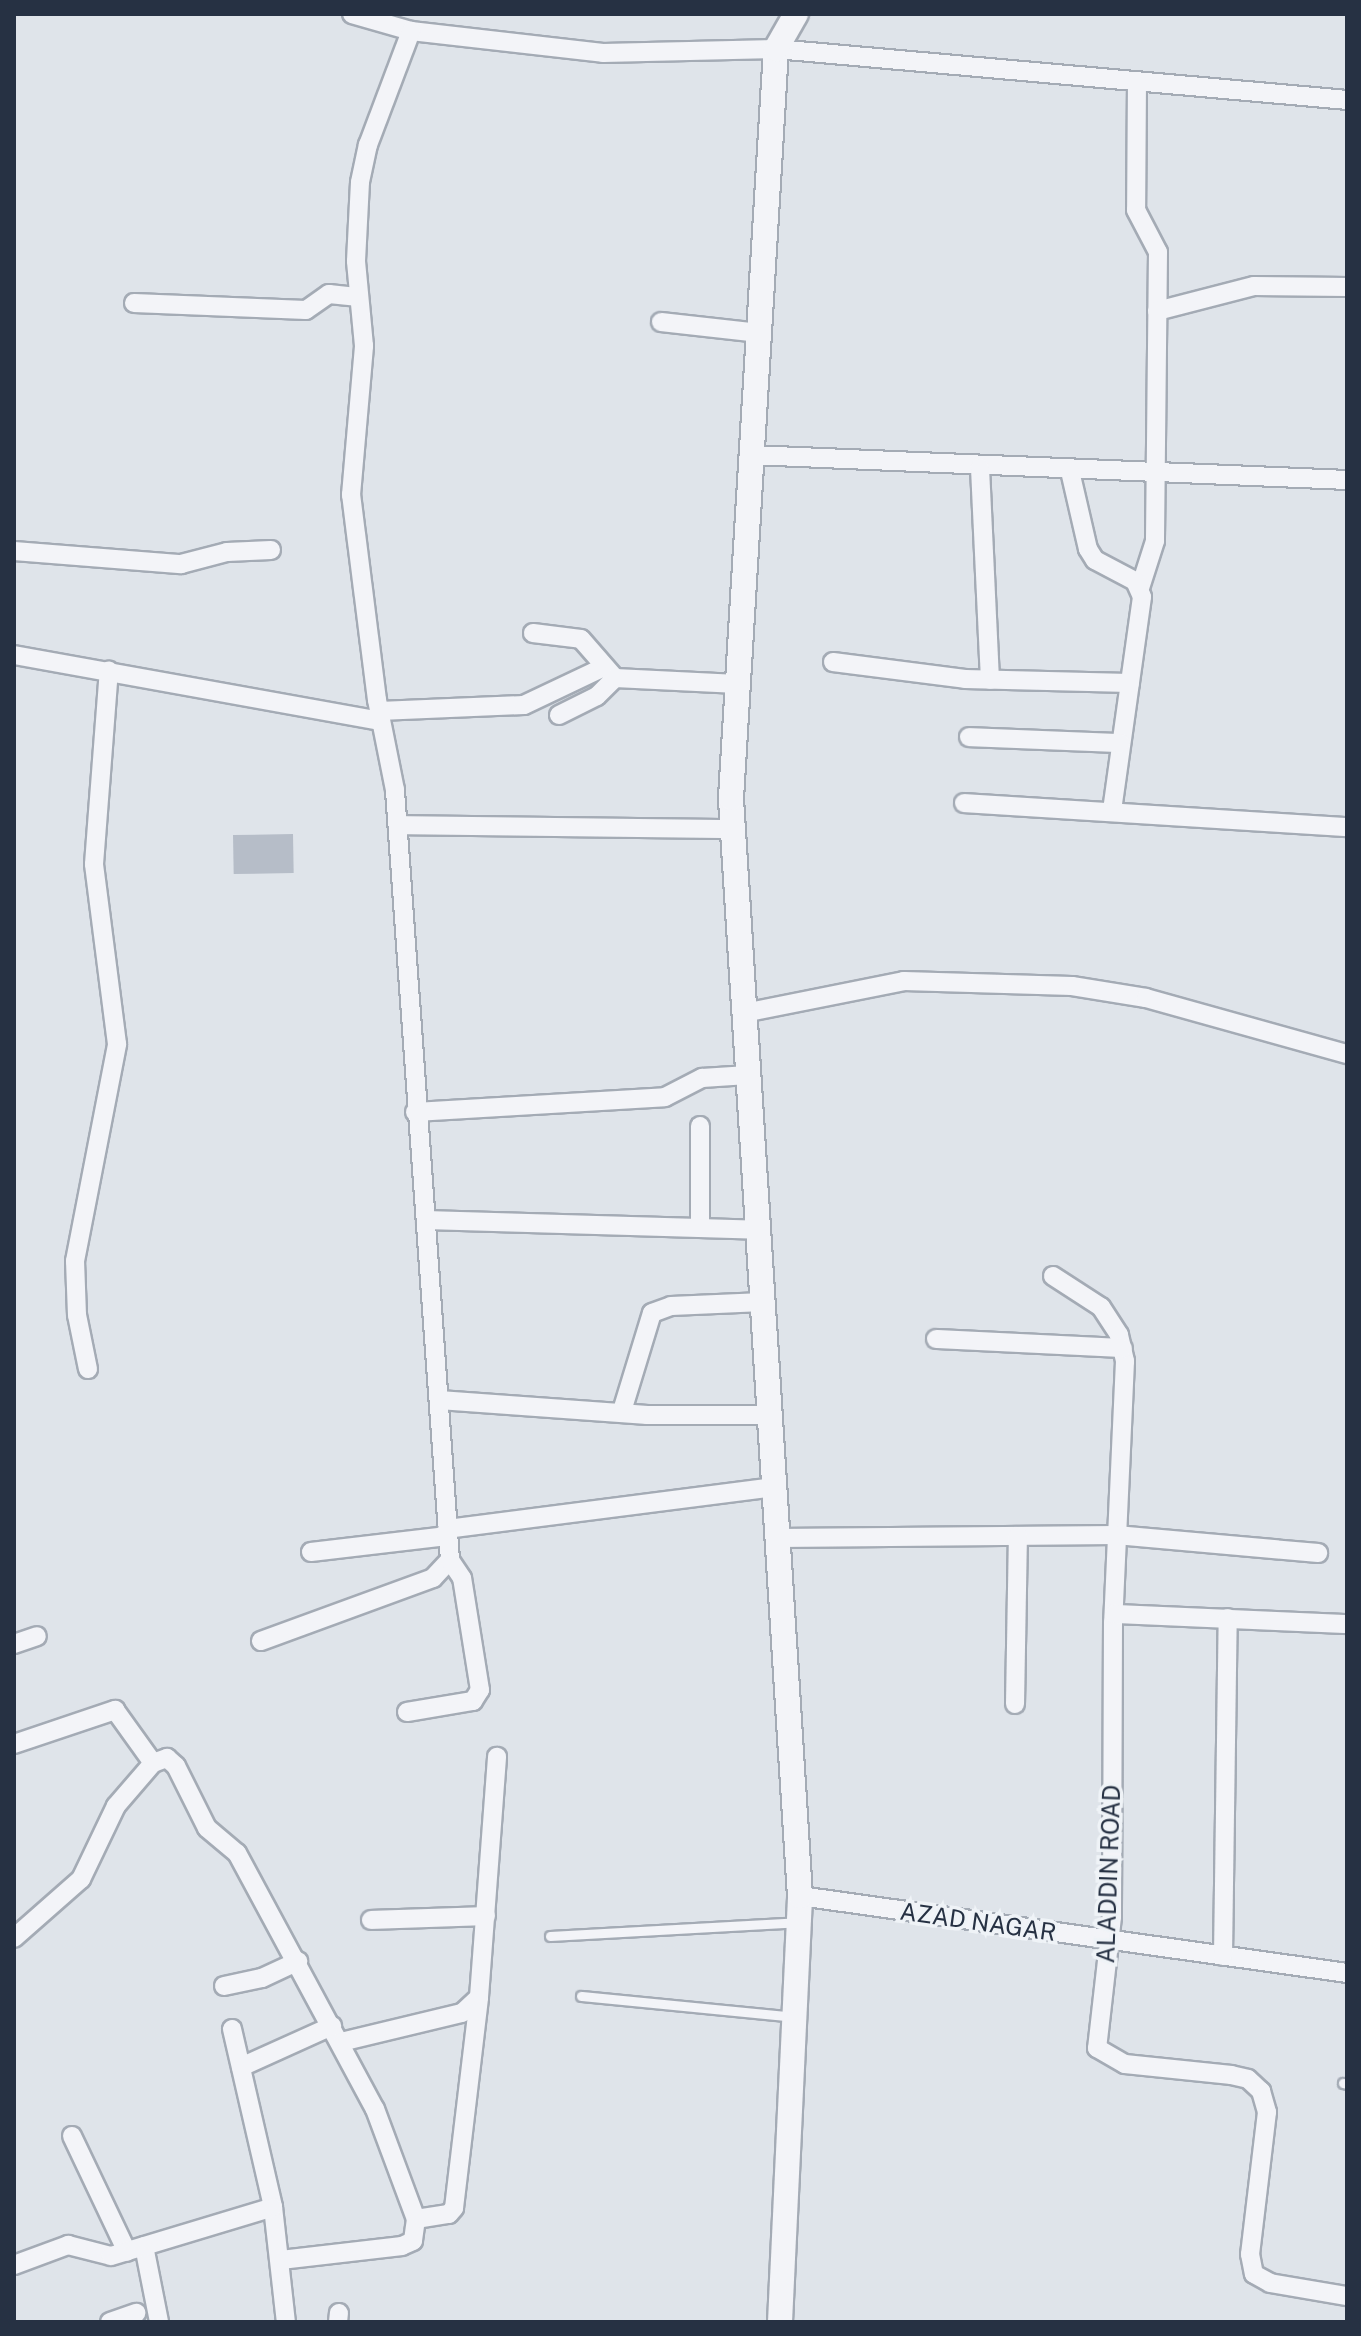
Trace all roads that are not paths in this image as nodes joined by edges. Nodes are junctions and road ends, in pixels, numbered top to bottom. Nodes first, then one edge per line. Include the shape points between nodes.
1 (352, 14) edge
2 (796, 14) edge
3 (411, 31) junction
4 (776, 49) junction
5 (1137, 81) junction
6 (1347, 100) edge
7 (1347, 287) edge
8 (359, 297) junction
9 (134, 303) dead end
10 (1157, 311) junction
11 (661, 322) dead end
12 (759, 333) junction
13 (751, 455) junction
14 (980, 468) junction
15 (1070, 471) junction
16 (1152, 473) junction
17 (1347, 480) edge
18 (271, 550) dead end
19 (14, 551) edge
20 (1140, 588) junction
21 (533, 633) dead end
22 (14, 655) edge
23 (833, 662) dead end
24 (109, 671) junction
25 (609, 673) junction
26 (990, 680) junction
27 (1130, 683) junction
28 (738, 684) junction
29 (559, 715) dead end
30 (380, 716) junction
31 (969, 737) dead end
32 (1121, 743) junction
33 (964, 803) dead end
34 (1112, 811) junction
35 (398, 825) junction
36 (1347, 827) edge
37 (733, 829) junction
38 (744, 1013) junction
39 (1347, 1054) edge
40 (748, 1075) junction
41 (415, 1112) junction
42 (700, 1126) dead end
43 (426, 1220) junction
44 (700, 1228) junction
45 (758, 1230) junction
46 (1053, 1276) dead end
47 (763, 1302) junction
48 (936, 1339) dead end
49 (1123, 1348) junction
50 (88, 1369) dead end
51 (439, 1400) junction
52 (622, 1411) junction
53 (770, 1415) junction
54 (775, 1487) junction
55 (447, 1533) junction
56 (1116, 1535) junction
57 (1018, 1536) junction
58 (778, 1538) junction
59 (311, 1552) dead end
60 (1318, 1553) dead end
61 (450, 1560) junction
62 (1114, 1614) junction
63 (1228, 1618) junction
64 (1347, 1624) edge
65 (37, 1636) dead end
66 (261, 1641) dead end
67 (14, 1644) edge
68 (1015, 1704) dead end
69 (407, 1712) dead end
70 (14, 1744) edge
71 (497, 1757) dead end
72 (153, 1763) junction
73 (800, 1896) junction
74 (486, 1916) junction
75 (371, 1920) dead end
76 (798, 1922) junction
77 (550, 1936) dead end
78 (14, 1938) edge
79 (1109, 1941) junction
80 (1223, 1956) junction
81 (298, 1961) junction
82 (1347, 1973) edge
83 (224, 1986) dead end
84 (581, 1996) dead end
85 (479, 1997) junction
86 (794, 2017) junction
87 (232, 2029) dead end
88 (336, 2034) junction
89 (241, 2067) junction
90 (72, 2136) dead end
91 (273, 2207) junction
92 (416, 2219) junction
93 (136, 2249) junction
94 (281, 2260) junction
95 (14, 2265) edge
96 (1347, 2296) edge
97 (136, 2313) dead end
98 (110, 2322) edge
99 (159, 2322) edge
100 (286, 2322) edge
101 (780, 2322) edge

1 - 3 street
2 - 4 street
3 - 4 street via 603,53
3 - 8 street via 368,145 360,182
4 - 5 street
4 - 12 street
5 - 6 street
5 - 10 street via 1136,210 1157,244
7 - 10 street via 1254,286
8 - 9 street via 329,294 306,310
8 - 30 street via 364,346 351,495
10 - 16 street
11 - 12 street
12 - 13 street
13 - 14 street
13 - 28 street
14 - 15 street
14 - 26 street
15 - 16 street
15 - 20 street via 1088,549 1095,560 1130,576
16 - 17 street
16 - 20 street via 1155,541
18 - 19 street via 227,552 181,564
20 - 27 street
21 - 25 street via 581,639
22 - 24 street
23 - 26 street
24 - 30 street
24 - 50 street via 94,864 117,1044 75,1261 77,1315
25 - 28 street
25 - 29 street via 591,700
25 - 30 street via 524,705
26 - 27 street
27 - 32 street
28 - 37 street
30 - 35 street
31 - 32 street
32 - 34 street
33 - 34 street
34 - 36 street
35 - 37 street
35 - 41 street
37 - 38 street
38 - 39 street via 904,981 1072,986 1146,998
38 - 40 street
40 - 41 street via 702,1078 665,1097
40 - 45 street
41 - 43 street
42 - 44 street
43 - 44 street
43 - 51 street
44 - 45 street
45 - 47 street
46 - 49 street via 1101,1307
47 - 52 street via 655,1310 645,1323
47 - 53 street
48 - 49 street
49 - 56 street, ALADDIN ROAD
51 - 52 street
51 - 55 street
52 - 53 street
53 - 54 street
54 - 55 street
54 - 58 street
55 - 59 street
55 - 61 street
56 - 57 street
56 - 60 street
56 - 62 street, ALADDIN ROAD
57 - 58 street
57 - 68 street
58 - 73 street
61 - 66 street via 433,1578
61 - 69 street via 462,1578 480,1690 473,1701
62 - 63 street
62 - 79 street, ALADDIN ROAD
63 - 64 street
63 - 80 street
65 - 67 street
70 - 72 street via 115,1710
71 - 74 street
72 - 78 street via 116,1806 81,1879
72 - 81 street via 167,1758 176,1766 201,1818 237,1853
73 - 76 street
73 - 79 street, AZAD NAGAR
74 - 75 street
74 - 85 street
76 - 77 lane
76 - 86 street
79 - 80 street, AZAD NAGAR
79 - 96 street, ALADDIN ROAD via 1097,2048 1125,2064 1231,2075 1248,2079 1261,2091 1267,2112 1250,2254 1254,2274 1279,2285
80 - 82 street, AZAD NAGAR
81 - 83 street via 262,1978
81 - 88 street
84 - 86 lane
85 - 88 street via 462,2013
85 - 92 street via 454,2208 449,2214
86 - 101 street
87 - 89 street
88 - 89 street
88 - 92 street via 375,2109
89 - 91 street
90 - 93 street
91 - 93 street
91 - 94 street
92 - 94 street via 413,2241 402,2246
93 - 95 street via 97,2255 68,2245
93 - 99 street
94 - 100 street
97 - 98 street

